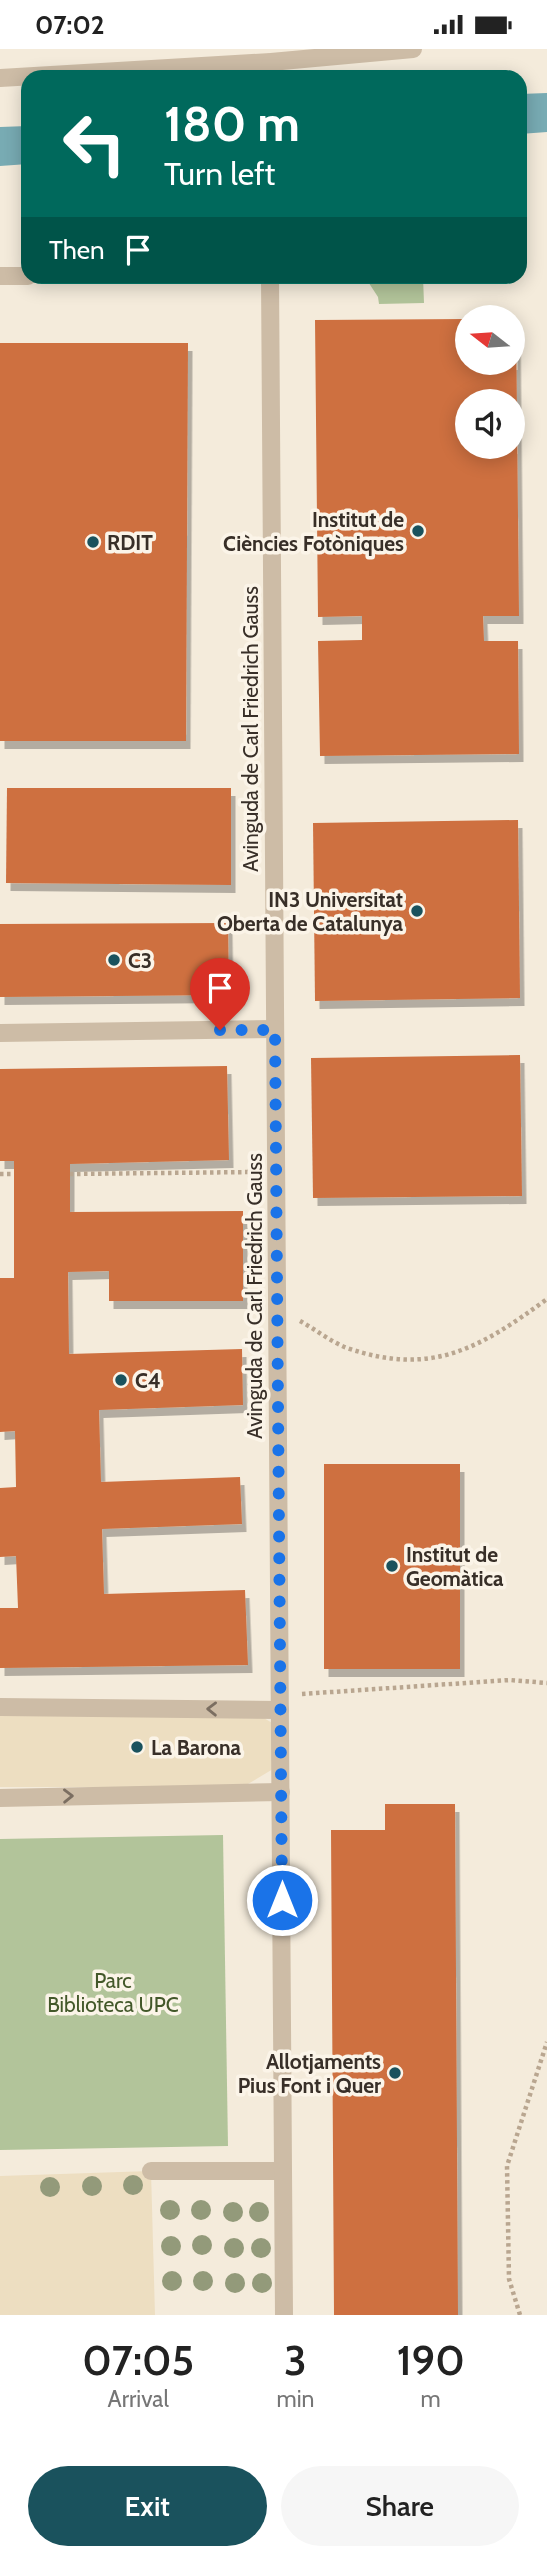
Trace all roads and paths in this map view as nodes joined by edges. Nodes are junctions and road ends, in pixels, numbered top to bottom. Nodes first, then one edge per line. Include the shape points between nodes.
1 (413, 49) edge
2 (271, 63) edge
3 (145, 70) edge
4 (21, 77) edge
5 (0, 78) edge
6 (0, 276) edge
7 (21, 276) edge
8 (270, 284) edge
9 (275, 1030) junction
10 (0, 1033) edge
11 (276, 1171) junction
12 (0, 1174) edge
13 (14, 1174) dead end
14 (70, 1174) dead end
15 (547, 1299) edge
16 (278, 1310) junction
17 (547, 1683) edge
18 (280, 1703) junction
19 (0, 1707) edge
20 (281, 1792) junction
21 (0, 1798) edge
22 (547, 2042) edge
23 (150, 2171) dead end
24 (283, 2171) junction
25 (284, 2315) edge
26 (520, 2315) edge

1 - 2 street
2 - 3 street
4 - 5 street
6 - 7 street
8 - 9 street, Avinguda de Carl Friedrich Gauss
9 - 10 street
9 - 11 street, Avinguda de Carl Friedrich Gauss
11 - 14 path
11 - 16 street, Avinguda de Carl Friedrich Gauss
12 - 13 path
15 - 16 path via 472,1348 429,1360 383,1357 345,1347
16 - 18 street, Avinguda de Carl Friedrich Gauss
17 - 18 path via 510,1680
18 -> 19 street
18 - 20 street, Avinguda de Carl Friedrich Gauss
21 -> 20 street
20 - 24 street, Avinguda de Carl Friedrich Gauss
22 - 26 path via 507,2166 509,2279
23 - 24 street
24 - 25 street, Avinguda de Carl Friedrich Gauss

